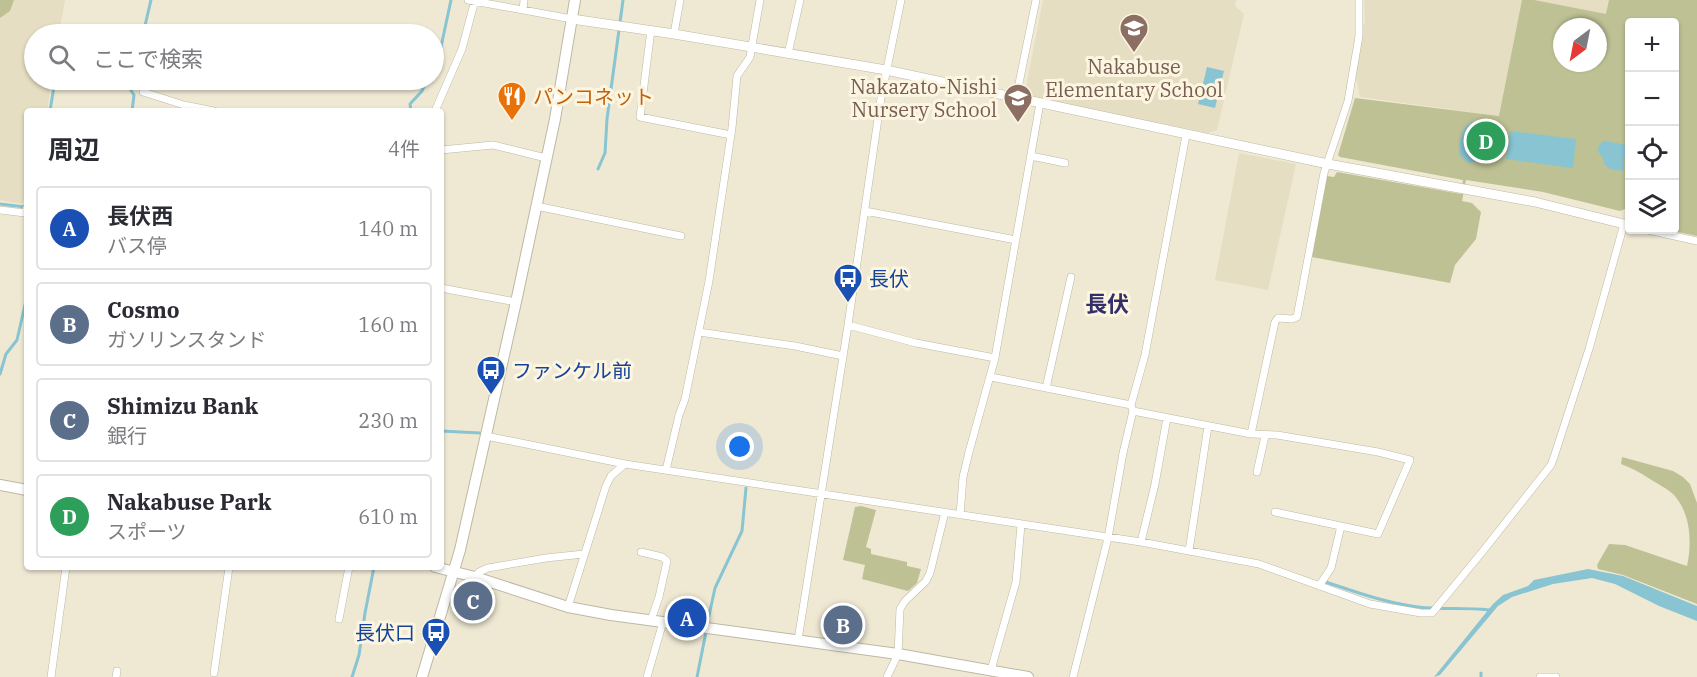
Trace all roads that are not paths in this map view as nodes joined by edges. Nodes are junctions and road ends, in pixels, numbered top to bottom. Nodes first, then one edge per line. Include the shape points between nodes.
1 (473, 0) edge
2 (524, 0) edge
3 (575, 0) edge
4 (680, 0) edge
5 (760, 0) edge
6 (800, 0) edge
7 (901, 0) edge
8 (1036, 0) edge
9 (1359, 0) edge
10 (523, 10) junction
11 (572, 19) junction
12 (651, 30) junction
13 (674, 34) junction
14 (752, 47) junction
15 (788, 54) junction
16 (886, 70) junction
17 (143, 92) dead end
18 (1016, 98) junction
19 (1040, 103) junction
20 (199, 108) edge
21 (436, 108) edge
22 (731, 135) junction
23 (1186, 135) junction
24 (444, 150) edge
25 (1031, 156) junction
26 (546, 158) junction
27 (1065, 163) dead end
28 (1328, 164) junction
29 (536, 206) junction
30 (0, 210) edge
31 (24, 211) edge
32 (865, 211) junction
33 (1625, 224) edge
34 (1625, 231) edge
35 (1666, 234) edge
36 (681, 236) dead end
37 (1016, 240) junction
38 (1697, 241) edge
39 (1071, 277) dead end
40 (444, 289) edge
41 (516, 303) junction
42 (848, 325) junction
43 (699, 332) junction
44 (843, 357) junction
45 (995, 358) junction
46 (991, 377) junction
47 (1046, 388) junction
48 (1132, 408) junction
49 (1167, 418) junction
50 (1208, 426) junction
51 (1251, 434) junction
52 (486, 436) junction
53 (1264, 436) junction
54 (625, 464) junction
55 (666, 470) junction
56 (1257, 472) dead end
57 (0, 485) edge
58 (24, 489) edge
59 (820, 496) junction
60 (1275, 512) dead end
61 (960, 515) junction
62 (944, 516) junction
63 (1022, 525) junction
64 (1341, 526) junction
65 (1108, 538) junction
66 (1141, 542) junction
67 (1189, 551) junction
68 (641, 552) dead end
69 (584, 554) junction
70 (444, 569) edge
71 (66, 570) edge
72 (229, 570) edge
73 (347, 570) edge
74 (454, 572) junction
75 (475, 577) junction
76 (1319, 586) junction
77 (568, 607) junction
78 (339, 619) dead end
79 (651, 620) junction
80 (663, 622) junction
81 (798, 640) junction
82 (898, 654) junction
83 (991, 670) junction
84 (214, 673) dead end
85 (1014, 676) edge
86 (51, 677) edge
87 (422, 677) edge
88 (647, 677) edge
89 (886, 677) edge
90 (1028, 677) edge
91 (1073, 677) edge
92 (1540, 677) edge
93 (1556, 677) edge

1 - 10 street
1 - 21 street via 462,50
2 - 10 street
3 - 11 main road
4 - 13 street
5 - 14 street
6 - 15 street
7 - 16 street
8 - 18 street
9 - 28 street via 1359,36 1348,101
10 - 11 street
11 - 12 street
11 - 26 main road
12 - 13 street
12 - 22 street via 640,117
13 - 14 street
14 - 15 street
14 - 22 street via 737,76
15 - 16 street
16 - 18 street
16 - 32 street
17 - 20 street
18 - 19 street
19 - 23 street
19 - 25 street
22 - 43 street
23 - 28 street
23 - 48 street
24 - 26 street via 493,145
25 - 27 street
25 - 37 street
26 - 29 main road
28 - 33 street via 1535,202
28 - 51 street via 1297,317 1278,318 1275,322
29 - 36 street
29 - 41 main road
30 - 31 street
32 - 37 street
32 - 42 street
34 - 76 street via 1554,457 1432,613 1370,604
35 - 38 street
37 - 45 street
39 - 47 street
40 - 41 street
41 - 52 main road
42 - 44 street
42 - 45 street via 916,344
43 - 44 street
43 - 55 street
44 - 59 street
45 - 46 street
46 - 47 street
46 - 61 street via 963,477
47 - 48 street
48 - 49 street
48 - 65 street
49 - 50 street
49 - 66 street
50 - 51 street
50 - 67 street
51 - 53 street
52 - 54 street
52 - 74 main road
53 - 56 street
53 - 64 street via 1320,441 1410,460 1378,534
54 - 55 street
54 - 69 street via 606,486
55 - 59 street
57 - 58 main road
59 - 62 street
59 - 81 street
60 - 64 street
61 - 62 street
61 - 63 street
62 - 82 street via 930,573 900,609
63 - 65 street
63 - 83 street via 1016,582
64 - 76 street via 1331,568
65 - 66 street
65 - 91 street
66 - 67 street
67 - 76 street via 1259,564
68 - 79 street via 667,561
69 - 75 street via 499,566 482,570
69 - 77 street
70 - 74 main road
71 - 86 street
72 - 84 street
73 - 78 street
74 - 75 main road
74 - 87 main road
75 - 77 main road
77 - 79 main road
79 - 80 main road
80 - 81 main road
80 - 88 street
81 - 82 main road
82 - 83 main road
82 - 89 street
83 - 85 main road
85 - 90 main road
92 - 93 street

